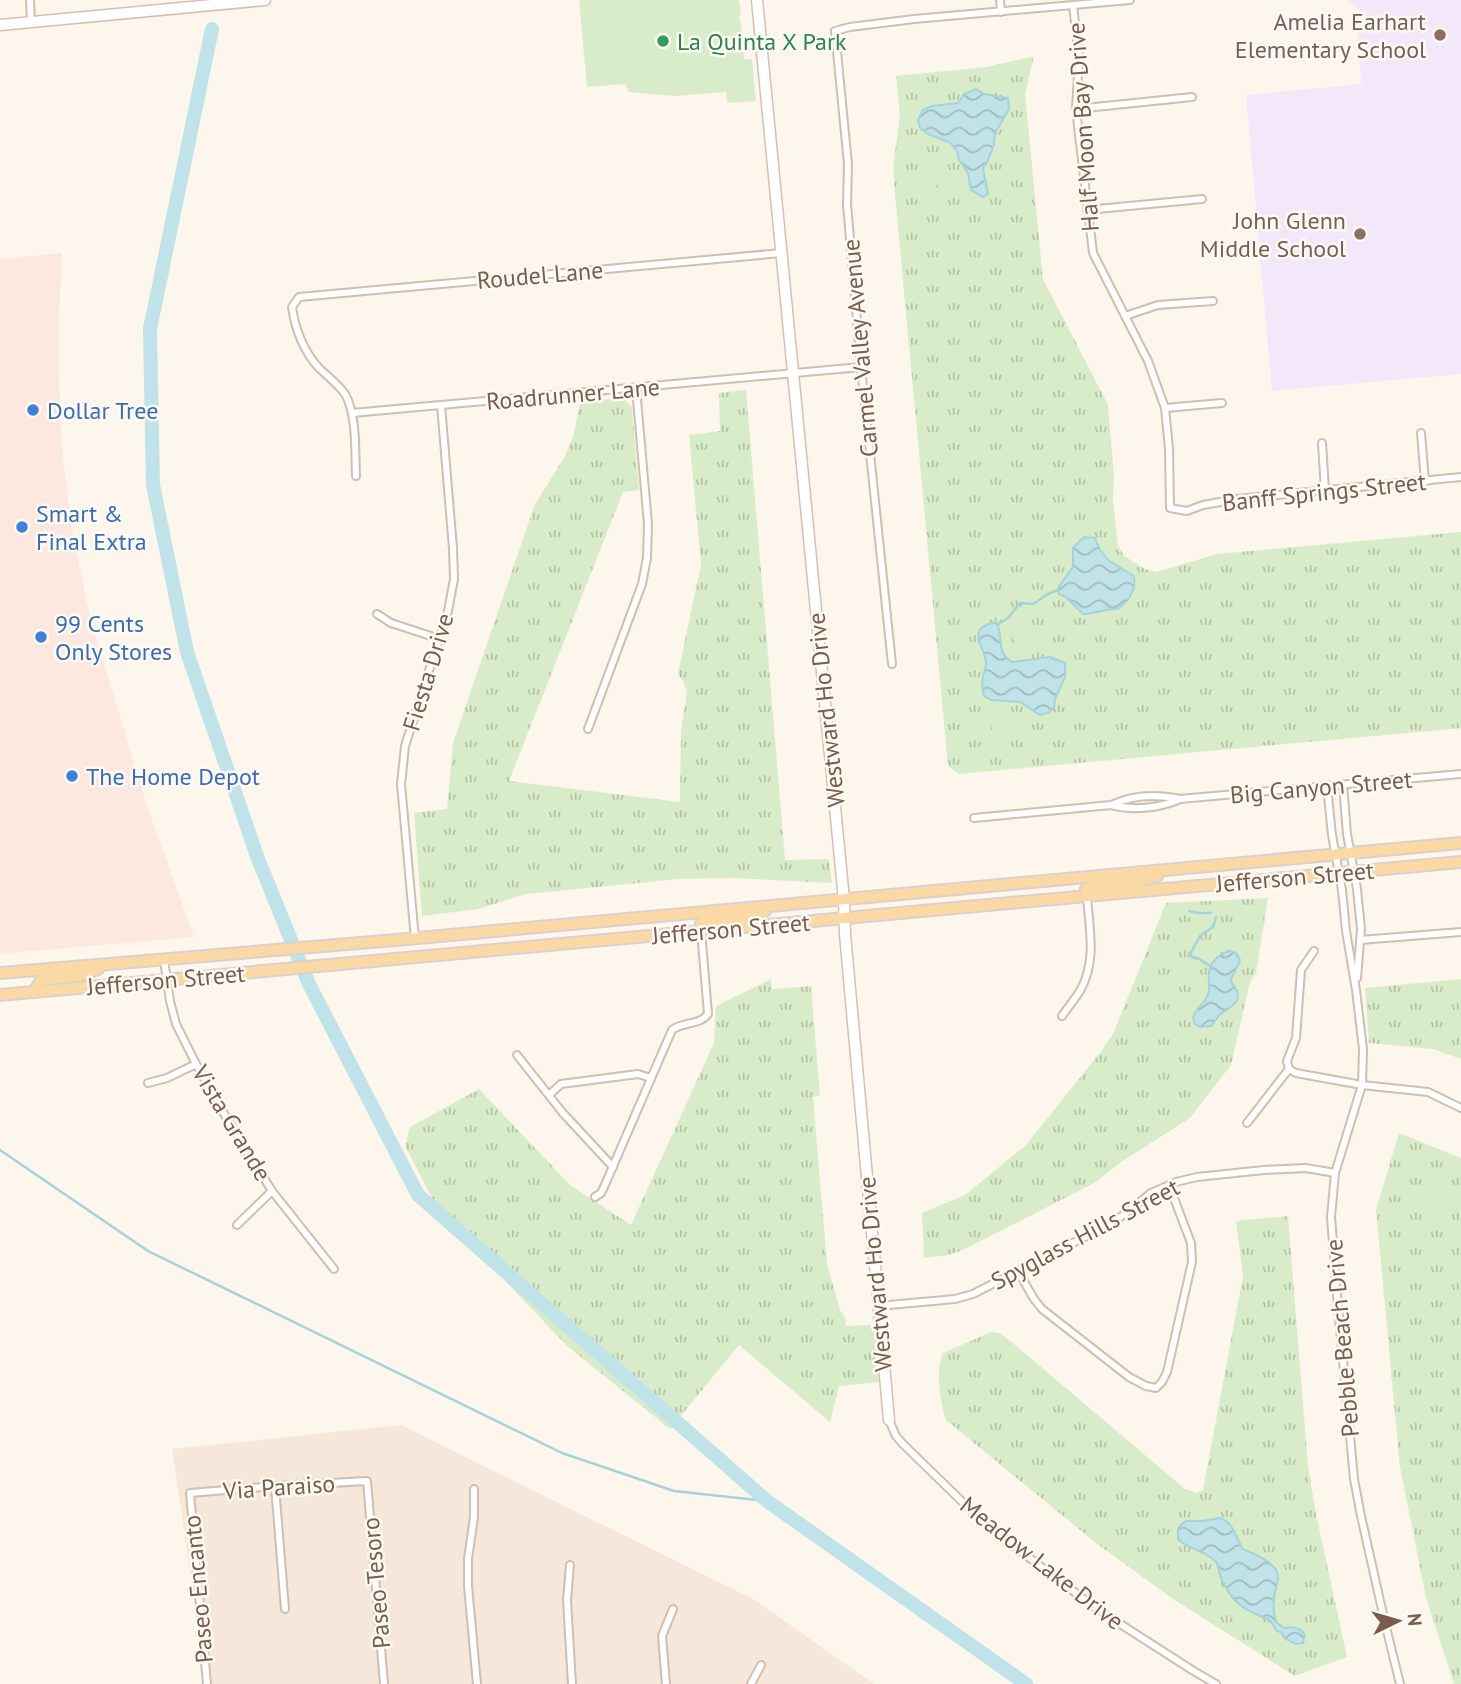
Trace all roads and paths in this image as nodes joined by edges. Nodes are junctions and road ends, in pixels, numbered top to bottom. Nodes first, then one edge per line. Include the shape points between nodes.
1 (30, 0) edge
2 (265, 0) edge
3 (757, 0) edge
4 (1000, 0) edge
5 (1130, 0) edge
6 (1073, 5) junction
7 (1001, 12) junction
8 (31, 22) junction
9 (0, 25) edge
10 (1192, 97) dead end
11 (1076, 108) junction
12 (1202, 199) dead end
13 (1087, 210) junction
14 (782, 253) junction
15 (1213, 301) dead end
16 (1125, 316) junction
17 (861, 367) junction
18 (793, 374) junction
19 (636, 388) junction
20 (1222, 403) dead end
21 (440, 405) junction
22 (1165, 408) junction
23 (352, 413) junction
24 (1420, 433) dead end
25 (1322, 443) dead end
26 (356, 476) dead end
27 (1461, 477) edge
28 (1425, 482) junction
29 (1325, 491) junction
30 (1187, 511) joint
31 (377, 614) dead end
32 (440, 639) junction
33 (892, 664) dead end
34 (588, 729) dead end
35 (1461, 774) edge
36 (1342, 785) junction
37 (1327, 786) junction
38 (974, 818) dead end
39 (1461, 843) edge
40 (1351, 853) junction
41 (1335, 855) junction
42 (1461, 862) edge
43 (1186, 868) junction
44 (1354, 872) junction
45 (1339, 873) junction
46 (1087, 896) junction
47 (844, 900) junction
48 (781, 905) junction
49 (845, 919) junction
50 (701, 932) junction
51 (1461, 932) edge
52 (415, 939) junction
53 (1360, 940) junction
54 (1314, 951) dead end
55 (164, 960) junction
56 (110, 965) junction
57 (0, 973) edge
58 (167, 979) junction
59 (1356, 990) junction
60 (34, 992) junction
61 (0, 995) edge
62 (1062, 1016) dead end
63 (517, 1055) dead end
64 (196, 1064) junction
65 (1289, 1069) junction
66 (651, 1078) junction
67 (148, 1083) dead end
68 (1362, 1085) junction
69 (549, 1095) junction
70 (1461, 1108) edge
71 (1247, 1122) dead end
72 (613, 1167) junction
73 (1335, 1173) junction
74 (1169, 1185) junction
75 (272, 1191) junction
76 (595, 1197) dead end
77 (237, 1225) dead end
78 (334, 1269) dead end
79 (1018, 1271) junction
80 (878, 1306) junction
81 (889, 1420) joint
82 (367, 1482) joint
83 (275, 1486) junction
84 (474, 1489) dead end
85 (190, 1493) joint
86 (570, 1566) dead end
87 (285, 1609) dead end
88 (673, 1609) dead end
89 (761, 1665) dead end
90 (207, 1684) edge
91 (384, 1684) edge
92 (477, 1684) edge
93 (572, 1684) edge
94 (666, 1684) edge
95 (751, 1684) edge
96 (1216, 1684) edge
97 (1401, 1684) edge

1 - 8 street
2 - 8 street
3 - 14 street, Westward Ho Drive
4 - 7 street
5 - 6 street
6 - 7 street
6 - 11 street, Half Moon Bay Drive via 1079,58
7 - 17 street, Carmel Valley Avenue via 835,32
8 - 9 street
10 - 11 street
11 - 13 street, Half Moon Bay Drive
12 - 13 street
13 - 16 street, Half Moon Bay Drive via 1093,253
14 - 18 street, Westward Ho Drive
14 - 23 street, Roudel Lane via 299,297 292,307 302,344 345,395
15 - 16 street via 1158,306
16 - 22 street, Half Moon Bay Drive
17 - 18 street, Roadrunner Lane
17 - 33 street, Carmel Valley Avenue
18 - 19 street, Roadrunner Lane
18 - 47 street, Westward Ho Drive
19 - 21 street, Roadrunner Lane
19 - 34 street via 647,558 642,584
20 - 22 street
21 - 23 street, Roadrunner Lane
21 - 32 street, Fiesta Drive via 454,579
22 - 30 street, Half Moon Bay Drive via 1170,508
23 - 26 street
24 - 28 street
25 - 29 street
27 - 28 street, Banff Springs Street
28 - 29 street, Banff Springs Street
29 - 30 street, Banff Springs Street via 1237,499
31 - 32 street
32 - 52 street, Fiesta Drive via 405,746 402,771
35 - 36 street, Big Canyon Street
36 - 37 street, Big Canyon Street
36 - 40 street
37 - 38 street, Big Canyon Street via 1180,799 1164,806 1124,809 1111,805
37 - 41 street
39 - 40 main road, Jefferson Street
40 - 41 main road, Jefferson Street
40 - 44 street
41 - 43 main road, Jefferson Street
41 - 45 street
42 - 44 main road, Jefferson Street
43 - 46 main road via 1136,882 1090,887
43 - 47 main road, Jefferson Street
44 - 45 main road, Jefferson Street
44 - 53 street
45 - 46 main road, Jefferson Street
45 - 59 street
46 - 49 main road, Jefferson Street
46 - 62 street via 1091,959 1081,989
47 - 48 main road, Jefferson Street
47 - 49 street, Westward Ho Drive
48 - 50 main road via 747,917 705,922
48 - 52 main road, Jefferson Street
49 - 50 main road, Jefferson Street
49 - 80 street, Westward Ho Drive
50 - 58 main road, Jefferson Street
50 - 66 street via 708,1014 672,1030
51 - 53 street
52 - 55 main road, Jefferson Street
53 - 59 street
54 - 65 street via 1301,970
55 - 56 main road, Jefferson Street
55 - 58 street, Vista Grande
56 - 57 main road, Jefferson Street
56 - 60 main road via 79,976 41,980
58 - 60 main road, Jefferson Street
58 - 64 street, Vista Grande via 176,1024
59 - 68 street, Pebble Beach Drive
60 - 61 main road, Jefferson Street
63 - 69 street
64 - 67 street
64 - 75 street, Vista Grande
65 - 68 street
65 - 71 street
66 - 69 street via 638,1074 561,1084
66 - 72 street
68 - 70 street via 1428,1092
68 - 73 street, Pebble Beach Drive
69 - 72 street
72 - 76 street
73 - 74 street, Spyglass Hills Street via 1306,1168 1264,1170 1197,1177
73 - 97 street, Pebble Beach Drive via 1331,1217 1354,1479
74 - 79 street, Spyglass Hills Street via 1108,1225
74 - 79 street via 1191,1243 1192,1262 1167,1372 1156,1388 1129,1377 1042,1309
75 - 77 street
75 - 78 street, Vista Grande
79 - 80 street, Spyglass Hills Street via 955,1299
80 - 81 street, Westward Ho Drive
81 - 96 street, Meadow Lake Drive via 895,1436 981,1520 1097,1609
82 - 83 street, Via Paraiso
82 - 91 street, Paseo Tesoro
83 - 85 street, Via Paraiso
83 - 87 street
84 - 92 street via 468,1586
85 - 90 street, Paseo Encanto
86 - 93 street via 567,1600
88 - 94 street via 662,1636
89 - 95 street

